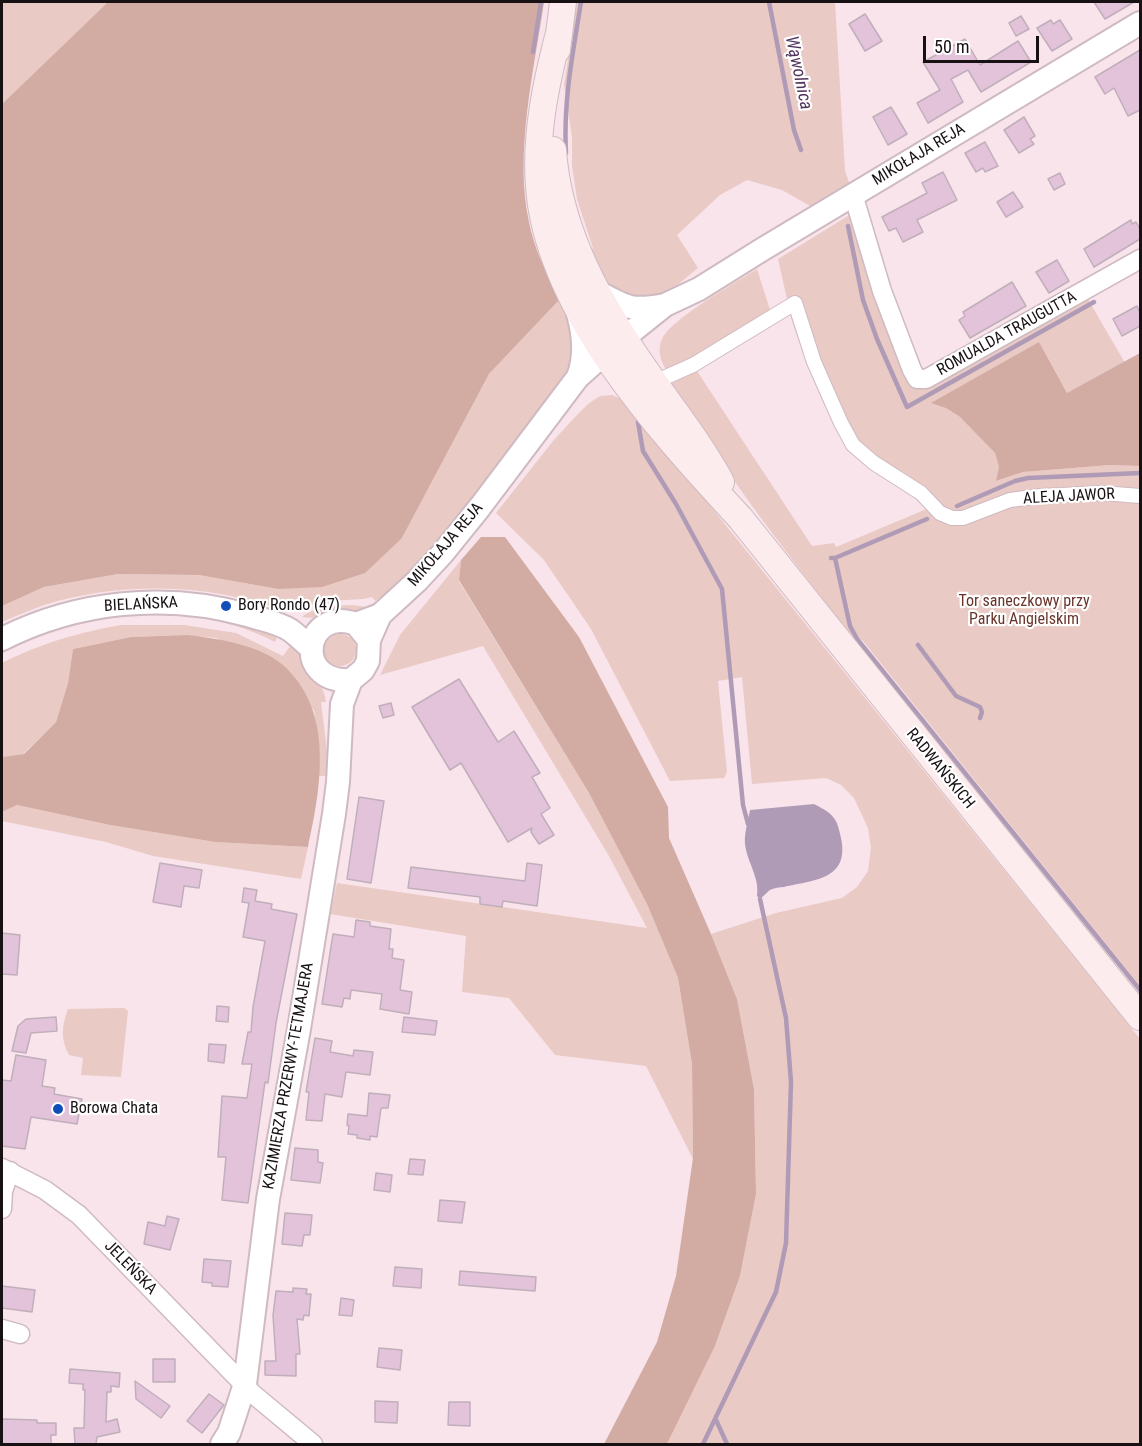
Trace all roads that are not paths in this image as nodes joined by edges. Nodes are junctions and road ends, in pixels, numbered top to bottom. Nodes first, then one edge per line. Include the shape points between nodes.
1 (563, 2) edge
2 (1140, 23) edge
3 (559, 33) junction
4 (853, 194) junction
5 (1140, 260) edge
6 (699, 290) junction
7 (598, 292) junction
8 (575, 304) junction
9 (665, 305) junction
10 (620, 352) junction
11 (666, 377) dead end
12 (578, 378) junction
13 (523, 451) junction
14 (1140, 496) edge
15 (362, 632) junction
16 (2, 639) edge
17 (315, 639) junction
18 (341, 680) junction
19 (1140, 1017) edge
20 (6, 1170) edge
21 (2, 1209) edge
22 (2, 1329) edge
23 (20, 1334) dead end
24 (245, 1384) junction
25 (222, 1444) edge
26 (313, 1444) edge

1 - 3 main road
2 - 4 street, MIKOŁAJA REJA
3 - 7 main road via 553,151 557,184 569,231
3 - 8 main road via 546,86 539,187 549,240
4 - 5 street, ROMUALDA TRAUGUTTA via 882,291 917,379 926,379
4 - 6 street, MIKOŁAJA REJA
6 - 9 street, MIKOŁAJA REJA
6 - 10 street, MIKOŁAJA REJA via 683,307
7 - 9 street via 640,309
7 - 10 main road
8 - 10 main road
8 - 12 street via 584,342
9 - 10 street, MIKOŁAJA REJA
10 - 12 street, MIKOŁAJA REJA
10 - 13 street, MIKOŁAJA REJA via 594,384
10 - 19 main road, RADWAŃSKICH via 708,458 741,519
11 - 14 street, ALEJA JAWOR via 693,365 795,303 814,363 853,445 921,493 940,513 963,518 1010,500 1041,496
12 - 13 street, MIKOŁAJA REJA
13 - 15 street, MIKOŁAJA REJA via 442,554
15 - 17 street via 338,621
15 - 18 street via 368,661 363,670
16 - 17 street, BIELAŃSKA via 72,612 153,602 227,609
17 - 18 street via 313,662 317,669
18 - 24 street, KAZIMIERZA PRZERWY-TETMAJERA via 334,814 268,1199
20 - 21 street
20 - 24 street, JELEŃSKA via 45,1190 79,1215
22 - 23 street
24 - 25 street, KAZIMIERZA PRZERWY-TETMAJERA
24 - 26 street, JELEŃSKA

